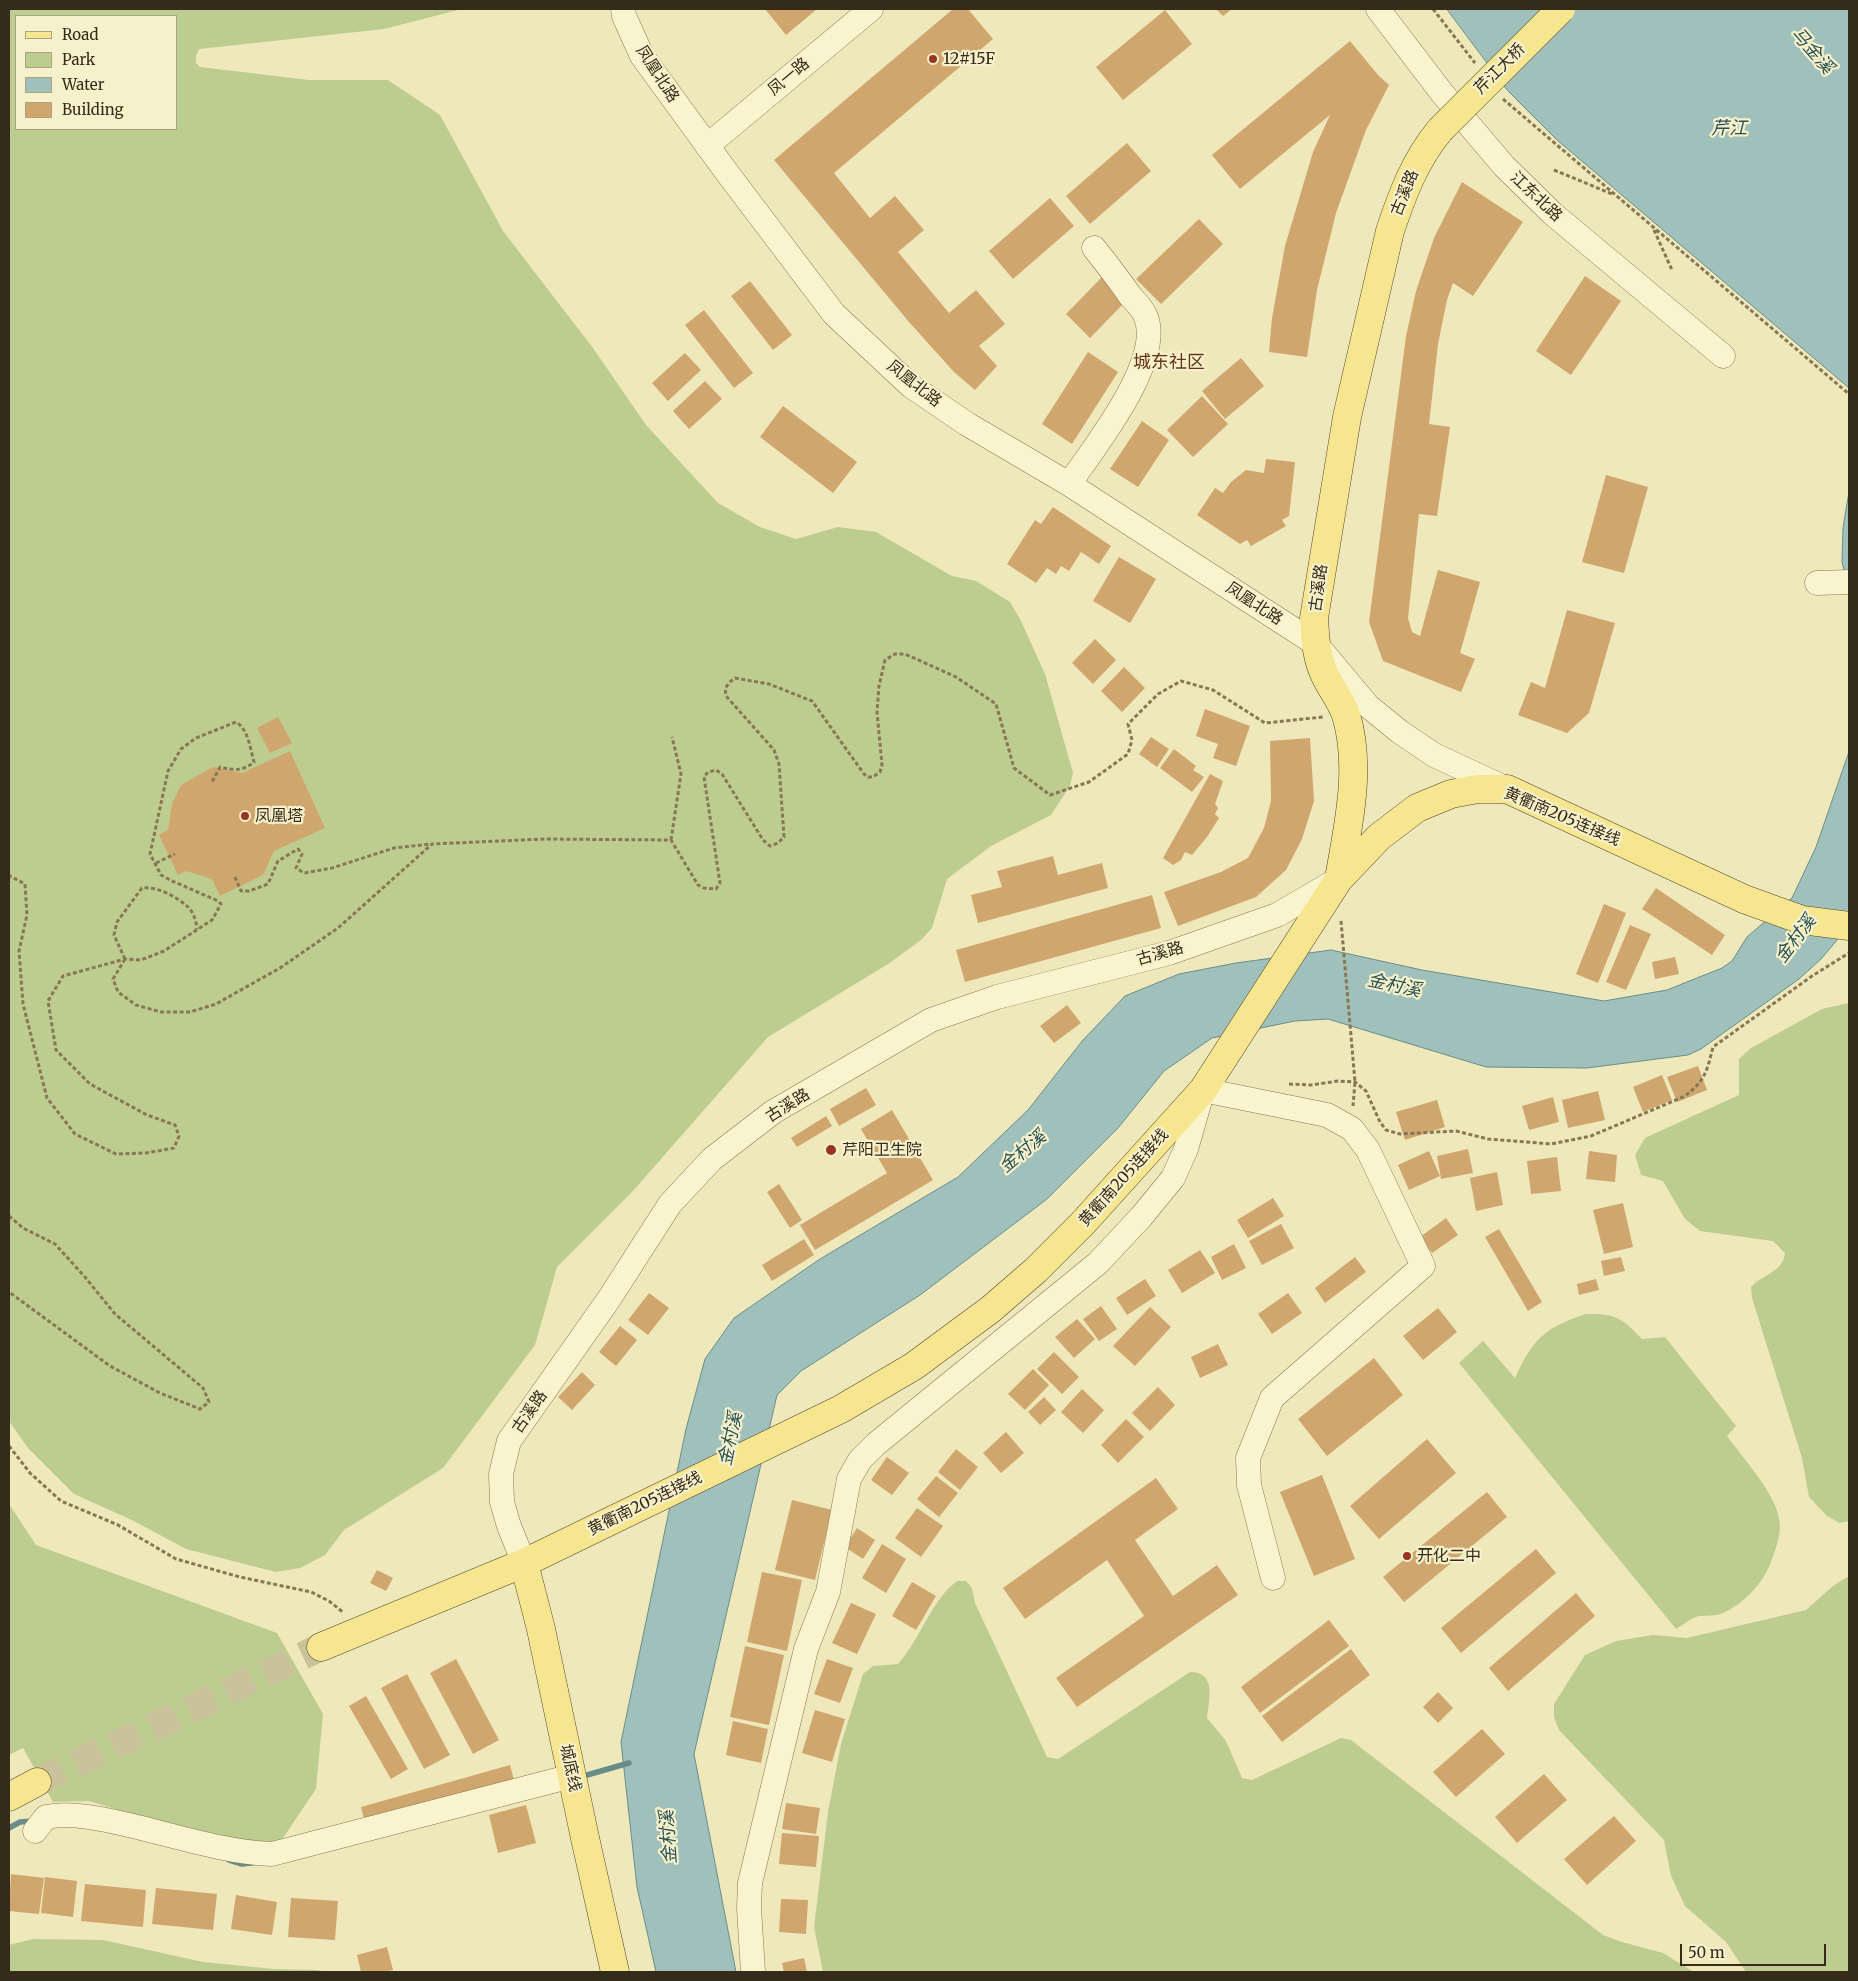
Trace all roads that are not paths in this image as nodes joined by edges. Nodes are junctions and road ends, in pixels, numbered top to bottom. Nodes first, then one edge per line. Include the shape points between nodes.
1 (623, 9) edge
2 (871, 9) edge
3 (1378, 9) edge
4 (1561, 9) edge
5 (1440, 130) joint
6 (707, 146) junction
7 (1094, 248) dead end
8 (1723, 356) dead end
9 (1070, 484) junction
10 (1849, 582) edge
11 (1817, 583) dead end
12 (1316, 644) junction
13 (1507, 789) junction
14 (1339, 879) junction
15 (1849, 926) edge
16 (1203, 1090) junction
17 (524, 1564) junction
18 (1273, 1578) dead end
19 (321, 1646) tunnel mouth
20 (572, 1776) junction
21 (37, 1782) tunnel mouth
22 (9, 1797) edge
23 (35, 1832) dead end
24 (615, 1972) edge
25 (752, 1972) edge

1 - 6 street, 凤凰北路 via 642,56
2 - 6 street, 凤一路
3 - 8 street, 江东北路 via 1442,93 1504,166 1553,214
4 - 5 main road, 芹江大桥, bridge
5 - 12 main road, 古溪路 via 1419,160 1390,231 1347,417 1314,618
6 - 9 street, 凤凰北路 via 834,314 870,349 911,386 967,424
7 - 9 street via 1145,315 1148,329 1140,372 1130,393
9 - 12 street, 凤凰北路
10 - 11 street
12 - 13 street, 凤凰北路 via 1368,706 1400,732 1434,755
12 - 14 main road, 古溪路 via 1322,670 1346,714 1352,746 1352,801
13 - 14 main road, 黄衢南205连接线 via 1478,789 1451,794 1417,808 1379,837
13 - 15 main road, 黄衢南205连接线 via 1744,899 1802,920
14 - 16 main road, 黄衢南205连接线
14 - 17 street, 古溪路 via 1277,915 1169,953 997,997 931,1020 774,1112 712,1158 670,1204 609,1299 509,1441 501,1474 502,1502
16 - 17 main road, 黄衢南205连接线 via 1083,1224 1036,1270 991,1309 914,1366 841,1409
16 - 18 street via 1327,1115 1352,1129 1368,1150 1423,1266 1272,1398 1248,1458 1248,1467 1249,1485
16 - 25 street via 1186,1149 1172,1178 1141,1217 1098,1263 876,1444 860,1460 849,1479 828,1592 806,1649 750,1883
17 - 19 main road, 黄衢南205连接线
17 - 20 main road, 城底线
20 - 23 street via 272,1854 233,1850 106,1820 80,1817 46,1817
20 - 24 main road, 城底线
21 - 22 main road

